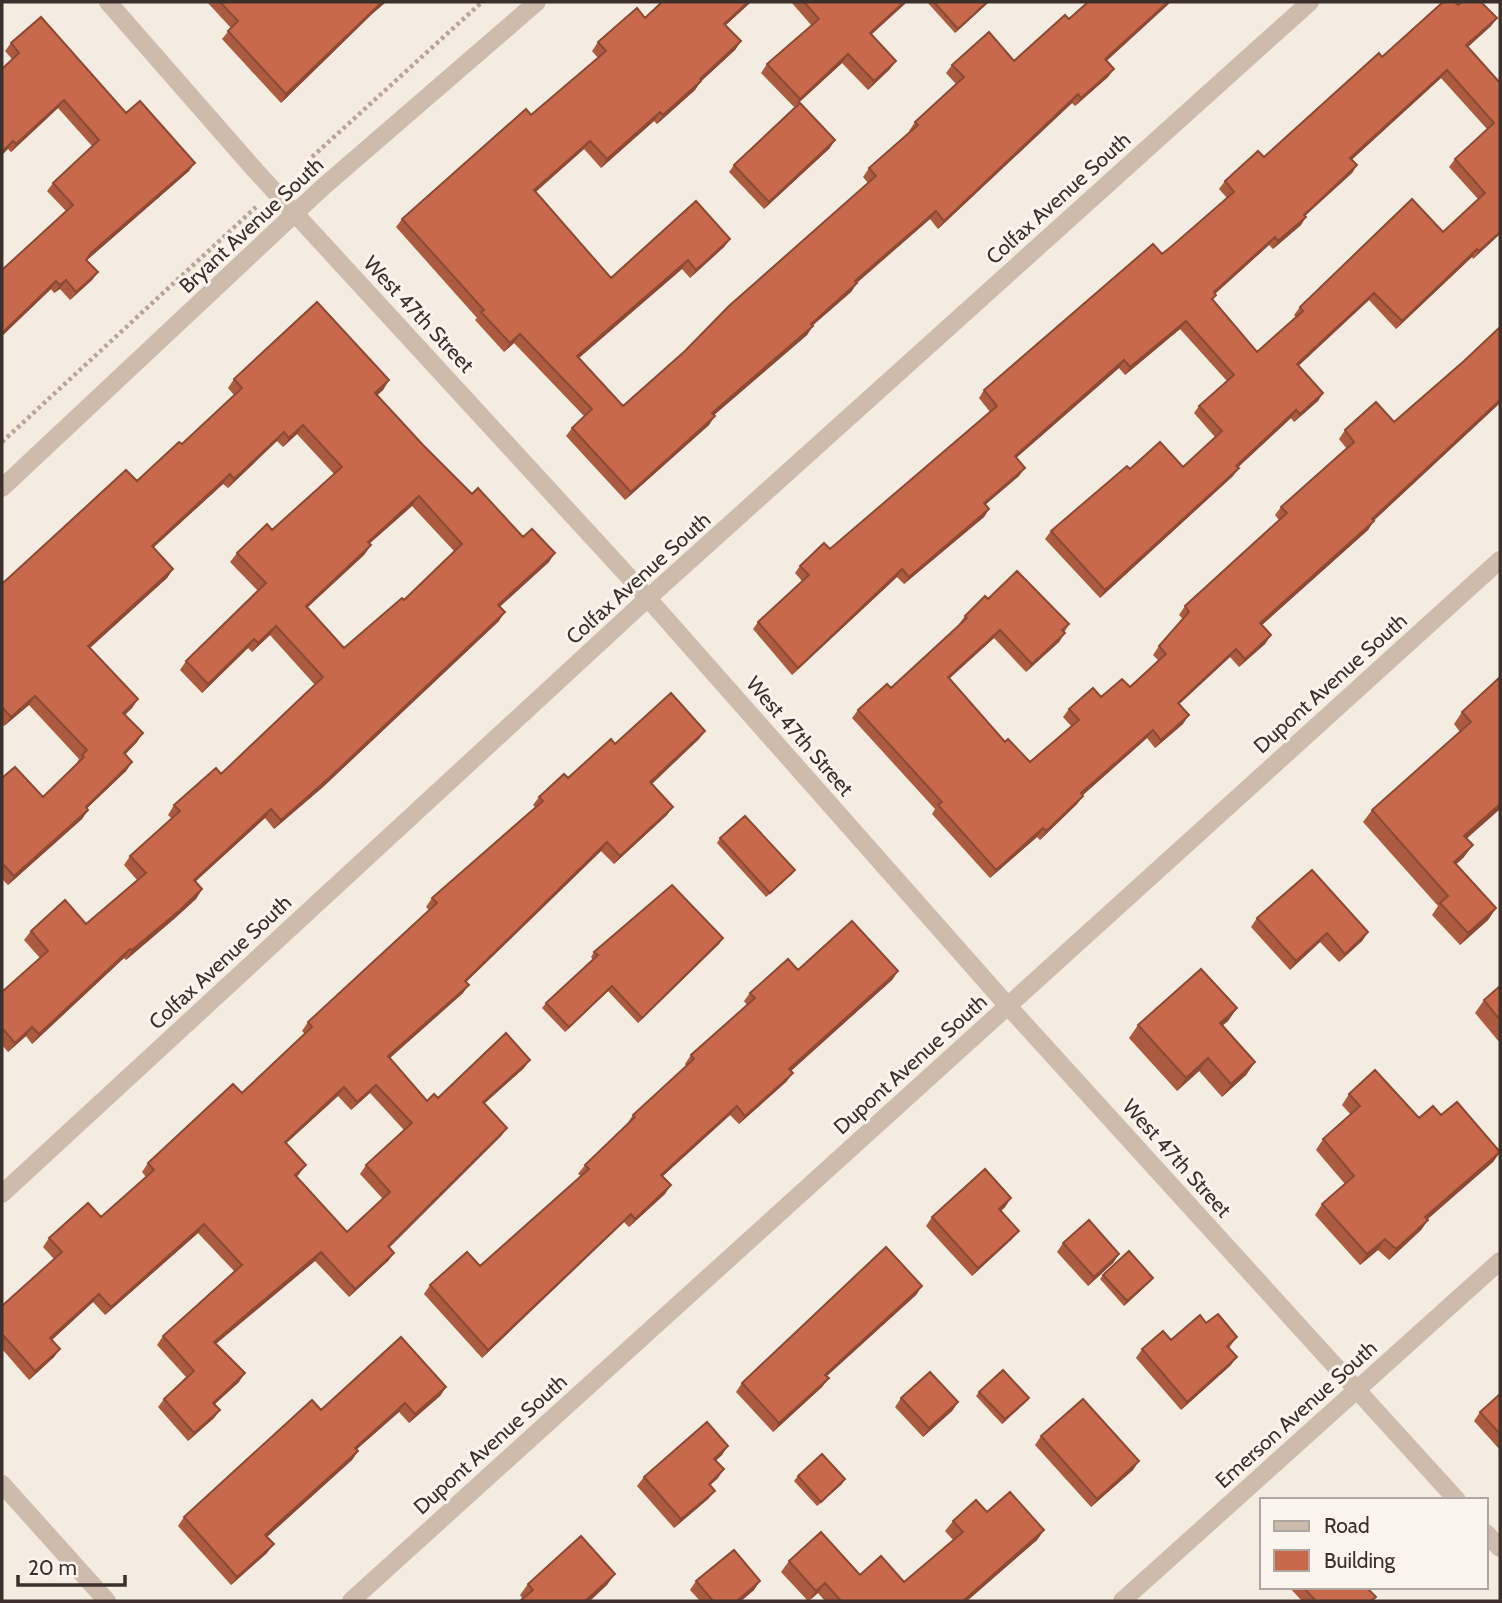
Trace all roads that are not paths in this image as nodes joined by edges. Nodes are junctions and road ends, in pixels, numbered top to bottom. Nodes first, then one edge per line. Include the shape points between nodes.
1 (108, 2) edge
2 (537, 2) edge
3 (1310, 2) edge
4 (296, 214) junction
5 (2, 488) edge
6 (1500, 559) edge
7 (648, 598) junction
8 (1008, 1006) junction
9 (2, 1194) edge
10 (1500, 1262) edge
11 (1357, 1389) junction
12 (2, 1485) edge
13 (1455, 1498) edge
14 (1488, 1535) edge
15 (1500, 1548) edge
16 (107, 1601) edge
17 (351, 1601) edge
18 (1122, 1601) edge

1 - 4 street, West 47th Street
2 - 4 street, Bryant Avenue South
3 - 7 street, Colfax Avenue South
4 - 5 street, Bryant Avenue South
4 - 7 street, West 47th Street
6 - 8 street, Dupont Avenue South
7 - 8 street, West 47th Street
7 - 9 street, Colfax Avenue South
8 - 11 street, West 47th Street
8 - 17 street, Dupont Avenue South
10 - 11 street, Emerson Avenue South
11 - 13 street, West 47th Street
11 - 18 street, Emerson Avenue South
12 - 16 street
14 - 15 street

